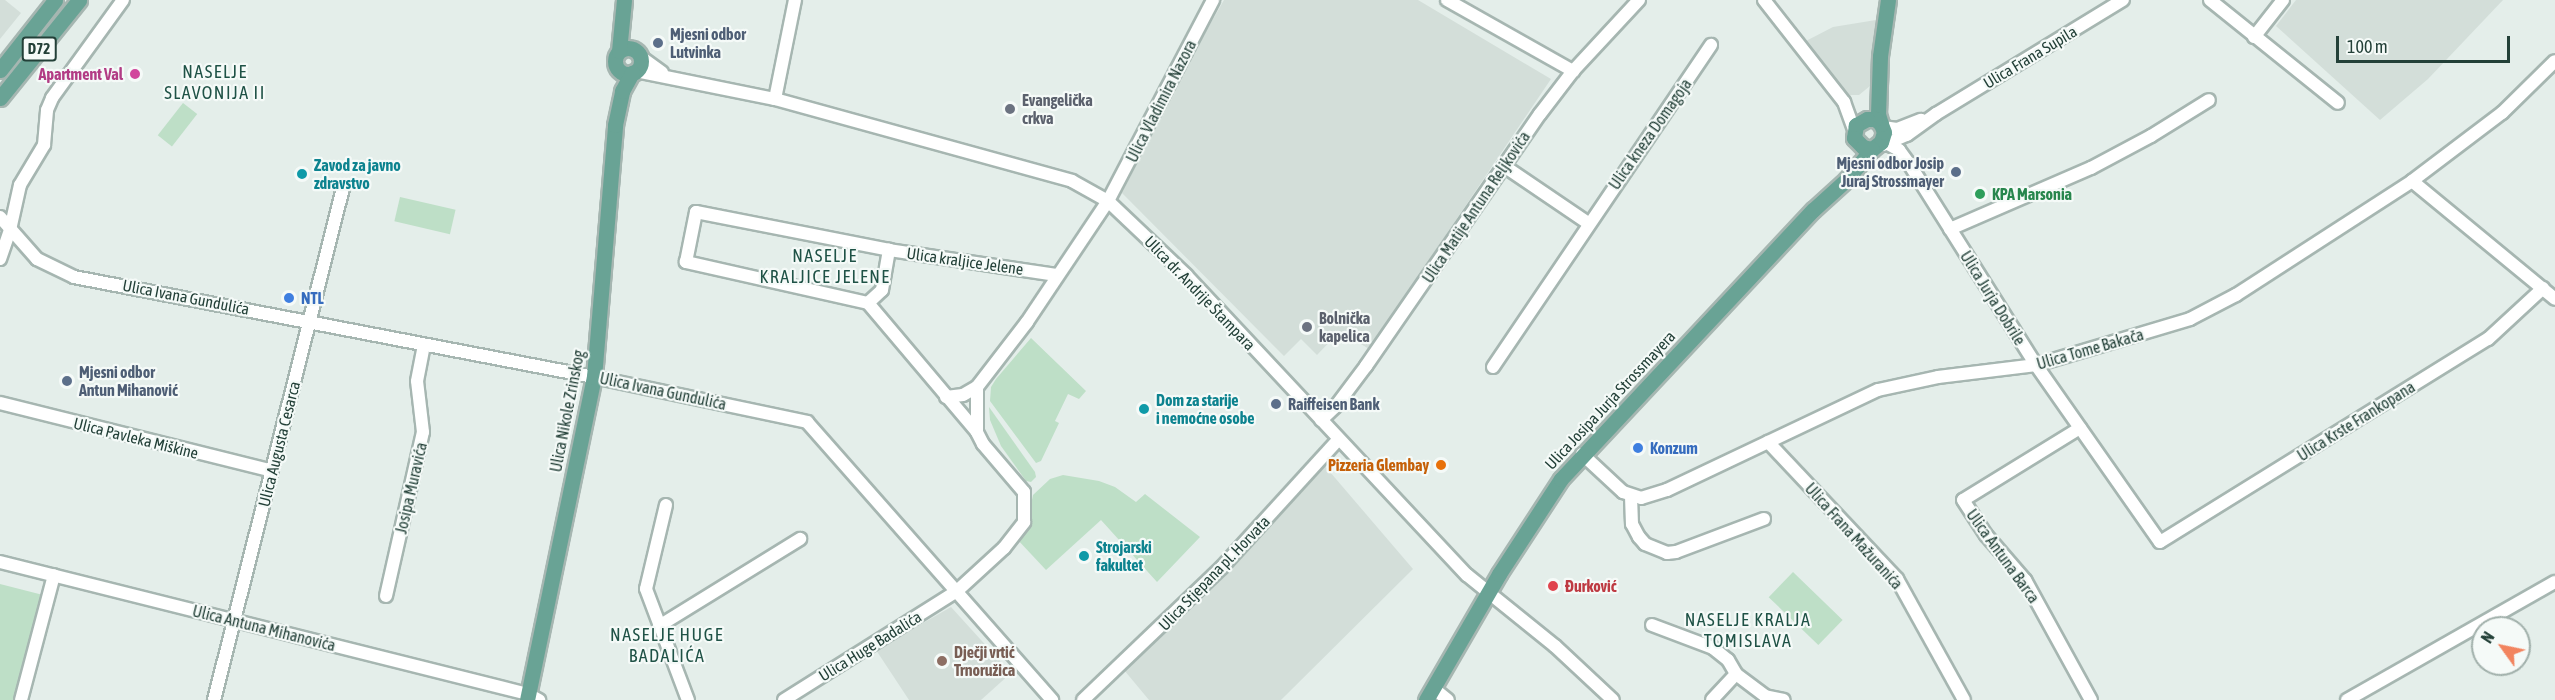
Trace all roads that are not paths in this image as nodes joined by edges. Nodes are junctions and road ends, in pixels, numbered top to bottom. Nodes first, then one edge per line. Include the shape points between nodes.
1 (56, 0) edge
2 (79, 0) edge
3 (123, 0) edge
4 (624, 0) edge
5 (633, 0) edge
6 (795, 0) edge
7 (1213, 0) edge
8 (1447, 0) edge
9 (1639, 0) edge
10 (1764, 0) edge
11 (1888, 0) edge
12 (2123, 0) edge
13 (2210, 0) edge
14 (2283, 0) edge
15 (2254, 38) junction
16 (1711, 45) dead end
17 (632, 60) junction
18 (2555, 61) edge
19 (0, 70) edge
20 (1573, 71) junction
21 (0, 98) edge
22 (775, 99) junction
23 (2209, 100) dead end
24 (1844, 102) junction
25 (2338, 103) dead end
26 (1936, 114) junction
27 (1877, 123) junction
28 (615, 125) junction
29 (1855, 135) junction
30 (1879, 146) junction
31 (1504, 166) junction
32 (2412, 181) junction
33 (343, 188) dead end
34 (1108, 201) junction
35 (1813, 210) junction
36 (0, 217) edge
37 (1588, 223) junction
38 (1950, 229) junction
39 (10, 230) junction
40 (889, 250) junction
41 (0, 259) edge
42 (1057, 275) junction
43 (2543, 288) junction
44 (2555, 299) edge
45 (868, 303) junction
46 (309, 321) junction
47 (424, 345) junction
48 (2036, 365) junction
49 (1492, 367) dead end
50 (594, 376) junction
51 (977, 387) junction
52 (946, 397) junction
53 (0, 403) edge
54 (1321, 420) junction
55 (2080, 428) junction
56 (977, 432) junction
57 (1338, 440) junction
58 (1768, 442) junction
59 (1582, 454) junction
60 (272, 471) junction
61 (1631, 496) junction
62 (666, 505) dead end
63 (1764, 519) dead end
64 (800, 539) dead end
65 (2160, 542) joint
66 (0, 562) edge
67 (54, 575) junction
68 (2555, 582) edge
69 (957, 591) junction
70 (1488, 591) junction
71 (386, 596) dead end
72 (234, 620) junction
73 (1652, 625) dead end
74 (659, 626) junction
75 (1736, 674) junction
76 (1429, 694) edge
77 (531, 698) edge
78 (21, 700) edge
79 (214, 700) edge
80 (688, 700) edge
81 (784, 700) edge
82 (1052, 700) edge
83 (1083, 700) edge
84 (1448, 700) edge
85 (1613, 700) edge
86 (1712, 700) edge
87 (1784, 700) edge
88 (1964, 700) edge
89 (2091, 700) edge
90 (2347, 700) edge

1 - 19 main road, D72
2 - 21 main road, D72
3 - 39 street via 52,98 44,145 20,185
4 - 17 main road, Ulica Nikole Zrinskog
5 - 17 main road, Ulica Nikole Zrinskog
6 - 22 street
7 - 34 street, Ulica Vladimira Nazora
8 - 20 street
9 - 20 street, Ulica Matije Antuna Reljkovića
10 - 24 street
11 - 27 main road, Ulica Josipa Jurja Strossmayera
12 - 26 street, Ulica Frana Supila
13 - 15 street
14 - 15 street
15 - 25 street
16 - 37 street, Ulica kneza Domagoja
17 - 22 street, Ulica dr. Andrije Štampara via 676,79
17 - 28 main road, Ulica Nikole Zrinskog
17 - 28 main road, Ulica Nikole Zrinskog via 615,59
18 - 32 street, Ulica Tome Bakača via 2502,113
20 - 31 street, Ulica Matije Antuna Reljkovića
22 - 34 street, Ulica dr. Andrije Štampara via 1071,181
23 - 38 street via 2091,168
24 - 27 street
24 - 29 street
26 - 27 street, Ulica Frana Supila via 1897,129
26 - 30 street, Ulica Frana Supila via 1908,135
27 - 29 main road, Ulica Josipa Jurja Strossmayera via 1859,122
27 - 30 main road, Ulica Josipa Jurja Strossmayera via 1884,137
28 - 50 main road, Ulica Nikole Zrinskog
29 - 30 main road via 1863,147
29 - 35 main road, Ulica Josipa Jurja Strossmayera via 1852,159
30 - 35 main road, Ulica Josipa Jurja Strossmayera
30 - 38 street, Ulica Jurja Dobrile via 1899,150
31 - 37 street
31 - 54 street, Ulica Matije Antuna Reljkovića via 1366,366
32 - 43 street
32 - 48 street, Ulica Tome Bakača via 2211,309
33 - 46 street, Ulica Augusta Cesarca
34 - 42 street
34 - 54 street, Ulica dr. Andrije Štampara via 1186,275
35 - 59 main road, Ulica Josipa Jurja Strossmayera
36 - 39 street, Ulica Ivana Gundulića
37 - 49 street, Ulica kneza Domagoja
38 - 48 street, Ulica Jurja Dobrile
39 - 41 street
39 - 46 street, Ulica Ivana Gundulića via 37,259 74,277
40 - 42 street, Ulica kraljice Jelene
40 - 45 street via 882,290
40 - 45 street, Ulica kraljice Jelene via 696,212 686,261
42 - 51 street
43 - 44 street
43 - 65 street, Ulica Krste Frankopana via 2488,339
45 - 52 street
46 - 47 street, Ulica Ivana Gundulića
46 - 60 street, Ulica Augusta Cesarca
47 - 50 street, Ulica Ivana Gundulića
47 - 71 street, Josipa Muravića via 417,381 423,432
48 - 55 street, Ulica Jurja Dobrile
48 - 58 street, Ulica Tome Bakača via 1896,385
50 - 69 street, Ulica Ivana Gundulića via 807,422
50 - 77 main road, Ulica Nikole Zrinskog
51 - 52 street via 963,395
51 - 56 street
52 - 56 street
53 - 60 street, Ulica Pavleka Miškine
54 - 57 street, Ulica dr. Andrije Štampara
55 - 65 street, Ulica Jurja Dobrile
55 - 89 street, Ulica Antuna Barca via 1963,500 1986,535 2025,580
56 - 69 street via 1024,492 1024,522 1004,548
57 - 70 street, Ulica dr. Andrije Štampara via 1461,570
57 - 83 street, Ulica Stjepana pl. Horvata via 1222,567
58 - 61 street, Ulica Tome Bakača via 1667,490 1641,498
58 - 88 street, Ulica Frana Mažuranića via 1897,579
59 - 61 street
59 - 70 main road, Ulica Josipa Jurja Strossmayera via 1554,488
60 - 72 street, Ulica Augusta Cesarca
61 - 63 street via 1632,524 1639,537 1645,544 1667,553
62 - 74 street via 646,589
64 - 74 street
66 - 67 street, Ulica Antuna Mihanovića
67 - 72 street, Ulica Antuna Mihanovića
67 - 78 street
68 - 90 street
69 - 81 street, Ulica Huge Badalića
69 - 82 street, Ulica Ivana Gundulića
70 - 76 main road, Ulica Josipa Jurja Strossmayera
70 - 85 street, Ulica dr. Andrije Štampara
72 - 77 street, Ulica Antuna Mihanovića
72 - 79 street, Ulica Augusta Cesarca
73 - 75 street via 1713,648 1728,660
74 - 80 street
75 - 86 street
75 - 87 street via 1759,692
76 - 84 street

